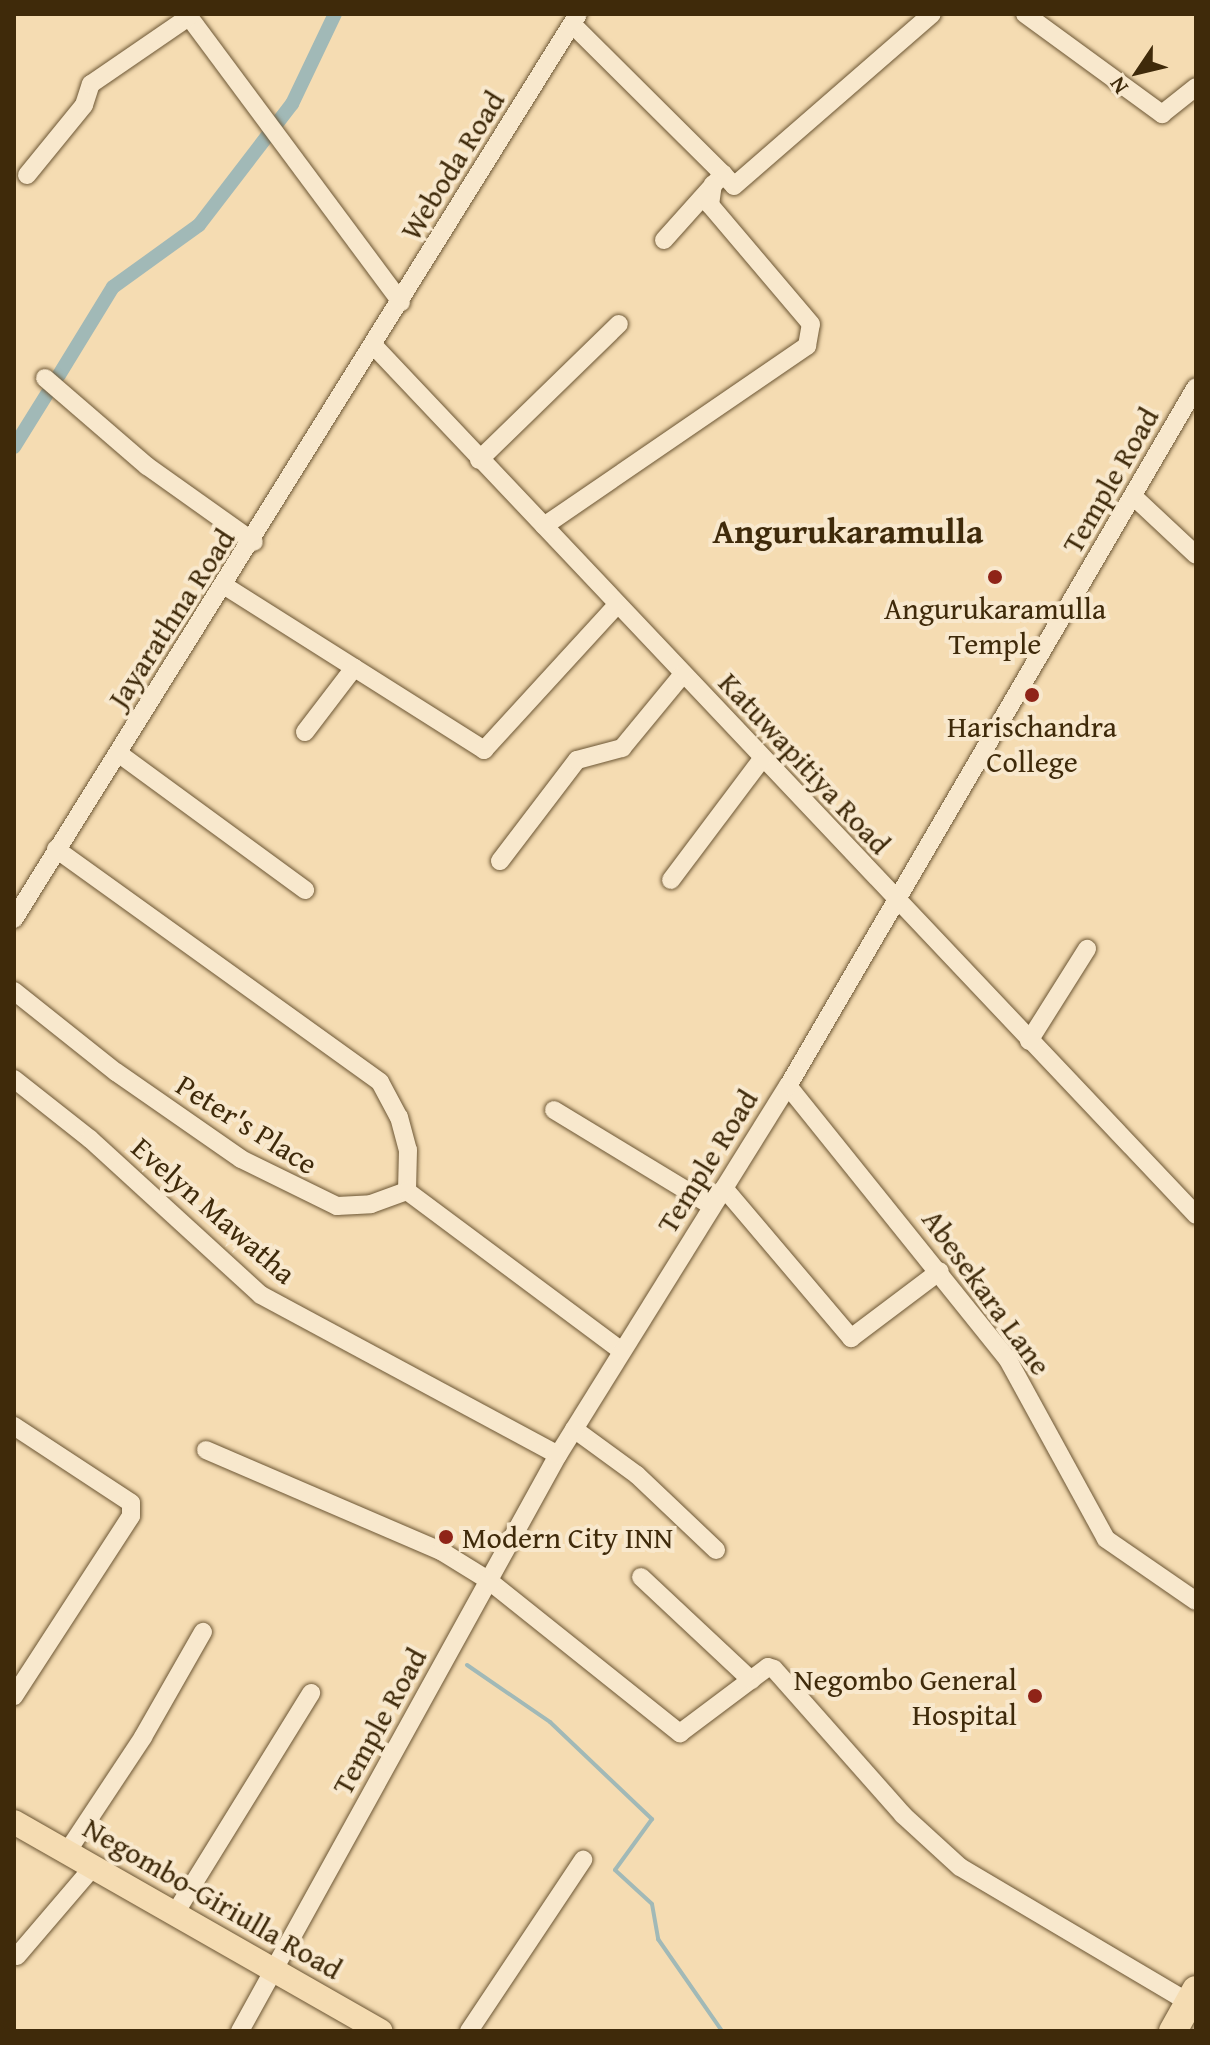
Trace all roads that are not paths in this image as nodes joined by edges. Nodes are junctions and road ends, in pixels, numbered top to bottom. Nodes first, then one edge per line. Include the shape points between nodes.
1 (932, 14) edge
2 (1025, 14) edge
3 (188, 15) edge
4 (575, 19) edge
5 (1196, 87) edge
6 (27, 175) dead end
7 (718, 179) junction
8 (664, 240) dead end
9 (401, 302) junction
10 (619, 324) dead end
11 (375, 347) junction
12 (45, 378) dead end
13 (1194, 397) edge
14 (479, 460) junction
15 (1133, 496) junction
16 (544, 526) junction
17 (254, 542) junction
18 (1196, 555) edge
19 (225, 586) junction
20 (618, 604) junction
21 (354, 668) junction
22 (683, 674) junction
23 (305, 732) dead end
24 (118, 753) junction
25 (762, 759) junction
26 (56, 849) junction
27 (500, 861) dead end
28 (671, 880) dead end
29 (305, 890) dead end
30 (896, 903) junction
31 (14, 919) edge
32 (1087, 949) dead end
33 (14, 991) edge
34 (1029, 1041) junction
35 (14, 1079) edge
36 (788, 1086) junction
37 (554, 1110) dead end
38 (724, 1188) junction
39 (407, 1191) junction
40 (712, 1206) junction
41 (1196, 1215) edge
42 (940, 1271) junction
43 (622, 1351) junction
44 (14, 1426) edge
45 (574, 1429) junction
46 (206, 1450) dead end
47 (558, 1455) junction
48 (716, 1550) dead end
49 (641, 1577) dead end
50 (488, 1580) junction
51 (1196, 1601) edge
52 (203, 1632) dead end
53 (751, 1680) junction
54 (311, 1693) dead end
55 (14, 1696) edge
56 (14, 1822) edge
57 (67, 1852) junction
58 (583, 1860) dead end
59 (93, 1867) junction
60 (174, 1915) junction
61 (17, 1956) dead end
62 (275, 1970) junction
63 (1192, 1996) edge
64 (240, 2031) edge
65 (381, 2031) edge
66 (469, 2031) edge
67 (1173, 2031) edge

1 - 7 street via 734,186
2 - 5 street via 1162,114
3 - 6 street via 91,84 84,105
3 - 9 street
4 - 7 street
4 - 9 street, Weboda Road
7 - 8 street
7 - 16 street via 710,205 811,324 807,346
9 - 11 street, Weboda Road
10 - 14 street
11 - 14 street, Katuwapitiya Road
11 - 17 street, Jayarathna Road
12 - 17 street via 147,466
13 - 15 street, Temple Road
14 - 16 street, Katuwapitiya Road
15 - 18 street
15 - 30 street, Temple Road
16 - 20 street, Katuwapitiya Road
17 - 19 street, Jayarathna Road
19 - 21 street
19 - 24 street, Jayarathna Road
20 - 21 street via 484,750
20 - 22 street, Katuwapitiya Road
21 - 23 street
22 - 25 street, Katuwapitiya Road
22 - 27 street via 622,748 577,760
24 - 26 street, Jayarathna Road
24 - 29 street
25 - 28 street
25 - 30 street, Katuwapitiya Road
26 - 31 street, Jayarathna Road
26 - 39 street via 380,1082 399,1117 408,1150
30 - 34 street, Katuwapitiya Road
30 - 36 street, Temple Road
32 - 34 street
33 - 39 street, Peter's Place via 116,1072 241,1159 313,1199 337,1206 371,1204
34 - 41 street, Katuwapitiya Road
35 - 47 street, Evelyn Mawatha via 90,1139 261,1295
36 - 38 street, Temple Road
36 - 42 street, Abesekara Lane
37 - 40 street
38 - 40 street, Temple Road
38 - 42 street via 851,1338
39 - 43 street
40 - 43 street, Temple Road
42 - 51 street, Abesekara Lane via 1007,1358 1106,1539
43 - 45 street, Temple Road
44 - 55 street via 131,1503 131,1516
45 - 47 street, Temple Road
45 - 48 street via 637,1475
46 - 50 street via 441,1551
47 - 50 street, Temple Road
49 - 53 street
50 - 53 street via 680,1733
50 - 62 street, Temple Road
52 - 57 street via 143,1737
53 - 63 street via 768,1667 774,1669 903,1815 960,1867
54 - 60 street
56 - 57 main road, Negombo-Giriulla Road
57 - 59 main road, Negombo-Giriulla Road
58 - 66 street
59 - 60 main road, Negombo-Giriulla Road
59 - 61 street
60 - 62 main road, Negombo-Giriulla Road
62 - 64 street, Temple Road
62 - 65 main road, Negombo-Giriulla Road
63 - 67 highway

